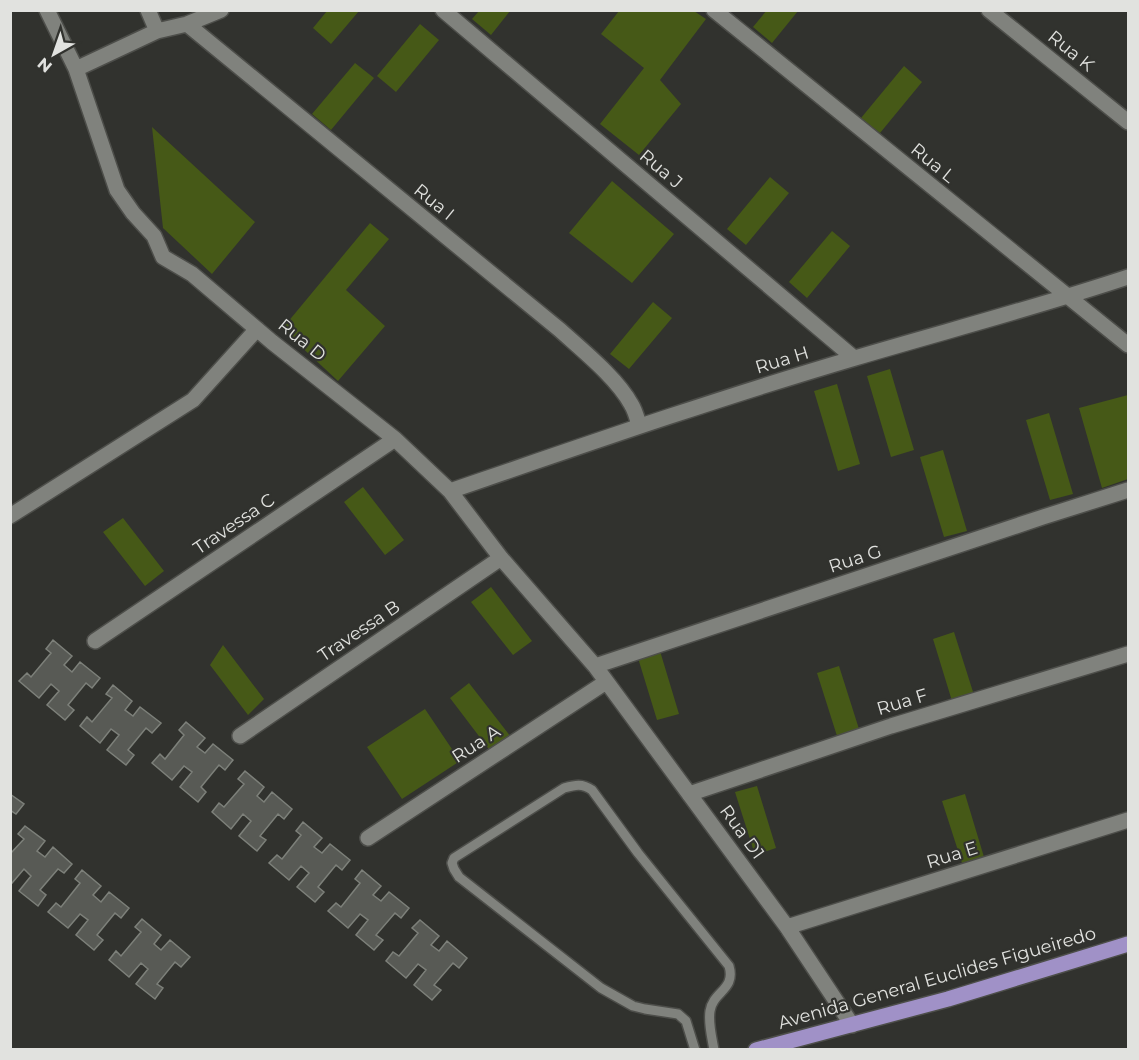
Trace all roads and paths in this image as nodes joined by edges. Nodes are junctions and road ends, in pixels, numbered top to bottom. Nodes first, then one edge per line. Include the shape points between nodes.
1 (47, 10) edge
2 (148, 10) edge
3 (221, 10) edge
4 (443, 10) edge
5 (714, 10) edge
6 (989, 10) edge
7 (187, 24) junction
8 (157, 31) junction
9 (76, 69) junction
10 (1128, 122) edge
11 (1128, 276) edge
12 (1068, 297) junction
13 (257, 329) junction
14 (1128, 345) edge
15 (854, 358) junction
16 (639, 425) junction
17 (395, 439) junction
18 (1128, 490) edge
19 (450, 491) junction
20 (10, 516) edge
21 (501, 558) junction
22 (95, 641) dead end
23 (1128, 654) edge
24 (595, 666) junction
25 (606, 682) junction
26 (240, 736) dead end
27 (689, 794) junction
28 (1128, 820) edge
29 (368, 838) dead end
30 (787, 927) junction
31 (1128, 944) edge
32 (852, 1025) junction
33 (695, 1050) edge
34 (714, 1050) edge
35 (756, 1050) edge

1 - 9 street, Rua D
2 - 8 street
3 - 7 street
4 - 15 street, Rua J
5 - 12 street, Rua L
6 - 10 street, Rua K
7 - 8 street
7 - 16 street, Rua I via 560,330 617,385 630,401
8 - 9 street
9 - 13 street, Rua D via 117,190 154,236 163,257 192,274
11 - 12 street, Rua H
12 - 14 street, Rua L
12 - 15 street, Rua H
13 - 17 street, Rua D
13 - 20 street via 193,400
15 - 16 street, Rua H
16 - 19 street, Rua H
17 - 19 street, Rua D
17 - 22 street, Travessa C
18 - 24 street, Rua G
19 - 21 street, Rua D
21 - 24 street, Rua D
21 - 26 street, Travessa B
23 - 27 street, Rua F via 891,726
24 - 25 street, Rua D1
25 - 27 street, Rua D1
25 - 29 street, Rua A
27 - 30 street, Rua D1
28 - 30 street, Rua E
30 - 32 street, Rua D1
31 - 32 main road, Avenida General Euclides Figueiredo
32 - 35 main road, Avenida General Euclides Figueiredo
33 - 34 lane via 686,1021 678,1014 633,1006 601,987 459,877 453,869 454,858 564,788 586,785 729,966 730,982 712,1003 710,1012

